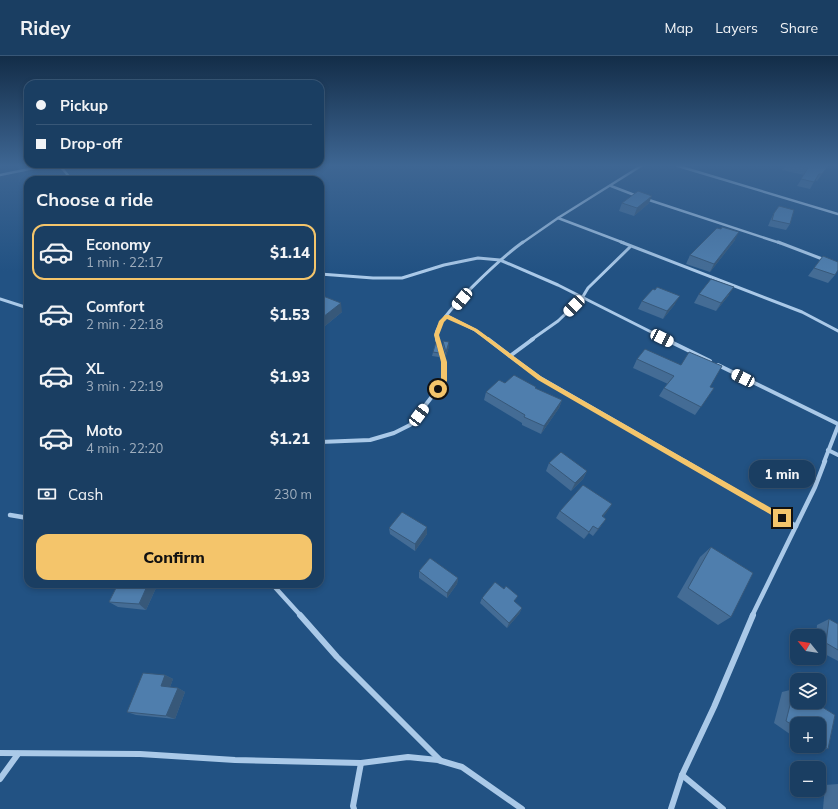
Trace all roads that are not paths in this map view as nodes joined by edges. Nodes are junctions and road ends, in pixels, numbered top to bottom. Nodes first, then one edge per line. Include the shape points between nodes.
1 (586, 201) edge
2 (656, 201) edge
3 (795, 201) edge
4 (838, 214) edge
5 (558, 218) junction
6 (630, 247) junction
7 (500, 260) junction
8 (830, 262) edge
9 (324, 274) edge
10 (582, 298) junction
11 (0, 299) edge
12 (24, 307) edge
13 (447, 316) junction
14 (838, 331) edge
15 (510, 356) junction
16 (838, 425) edge
17 (324, 442) edge
18 (828, 450) junction
19 (838, 455) edge
20 (10, 516) dead end
21 (24, 518) edge
22 (796, 526) junction
23 (276, 588) edge
24 (0, 753) edge
25 (18, 754) junction
26 (442, 761) junction
27 (361, 763) junction
28 (682, 775) junction
29 (0, 779) edge
30 (354, 809) edge
31 (522, 809) edge
32 (671, 809) edge
33 (723, 809) edge

1 - 5 street
2 - 8 street
3 - 4 street
5 - 6 street
5 - 7 street
6 - 10 street via 588,288
6 - 14 street via 802,312
7 - 9 street via 478,258 402,278
7 - 10 street via 558,284
7 - 13 street
10 - 15 street via 558,321
10 - 16 street
11 - 12 street
13 - 15 street via 476,330
13 - 17 street via 436,335 444,362 444,381 410,425 370,440
15 - 22 street via 540,378
16 - 18 street
18 - 19 street
18 - 22 street via 815,488
20 - 21 street
22 - 28 street
23 - 26 street via 337,657
24 - 25 street
25 - 27 street via 140,754 235,760
25 - 29 street
26 - 27 street via 408,757
26 - 31 street via 462,767
27 - 30 street
28 - 32 street
28 - 33 street

